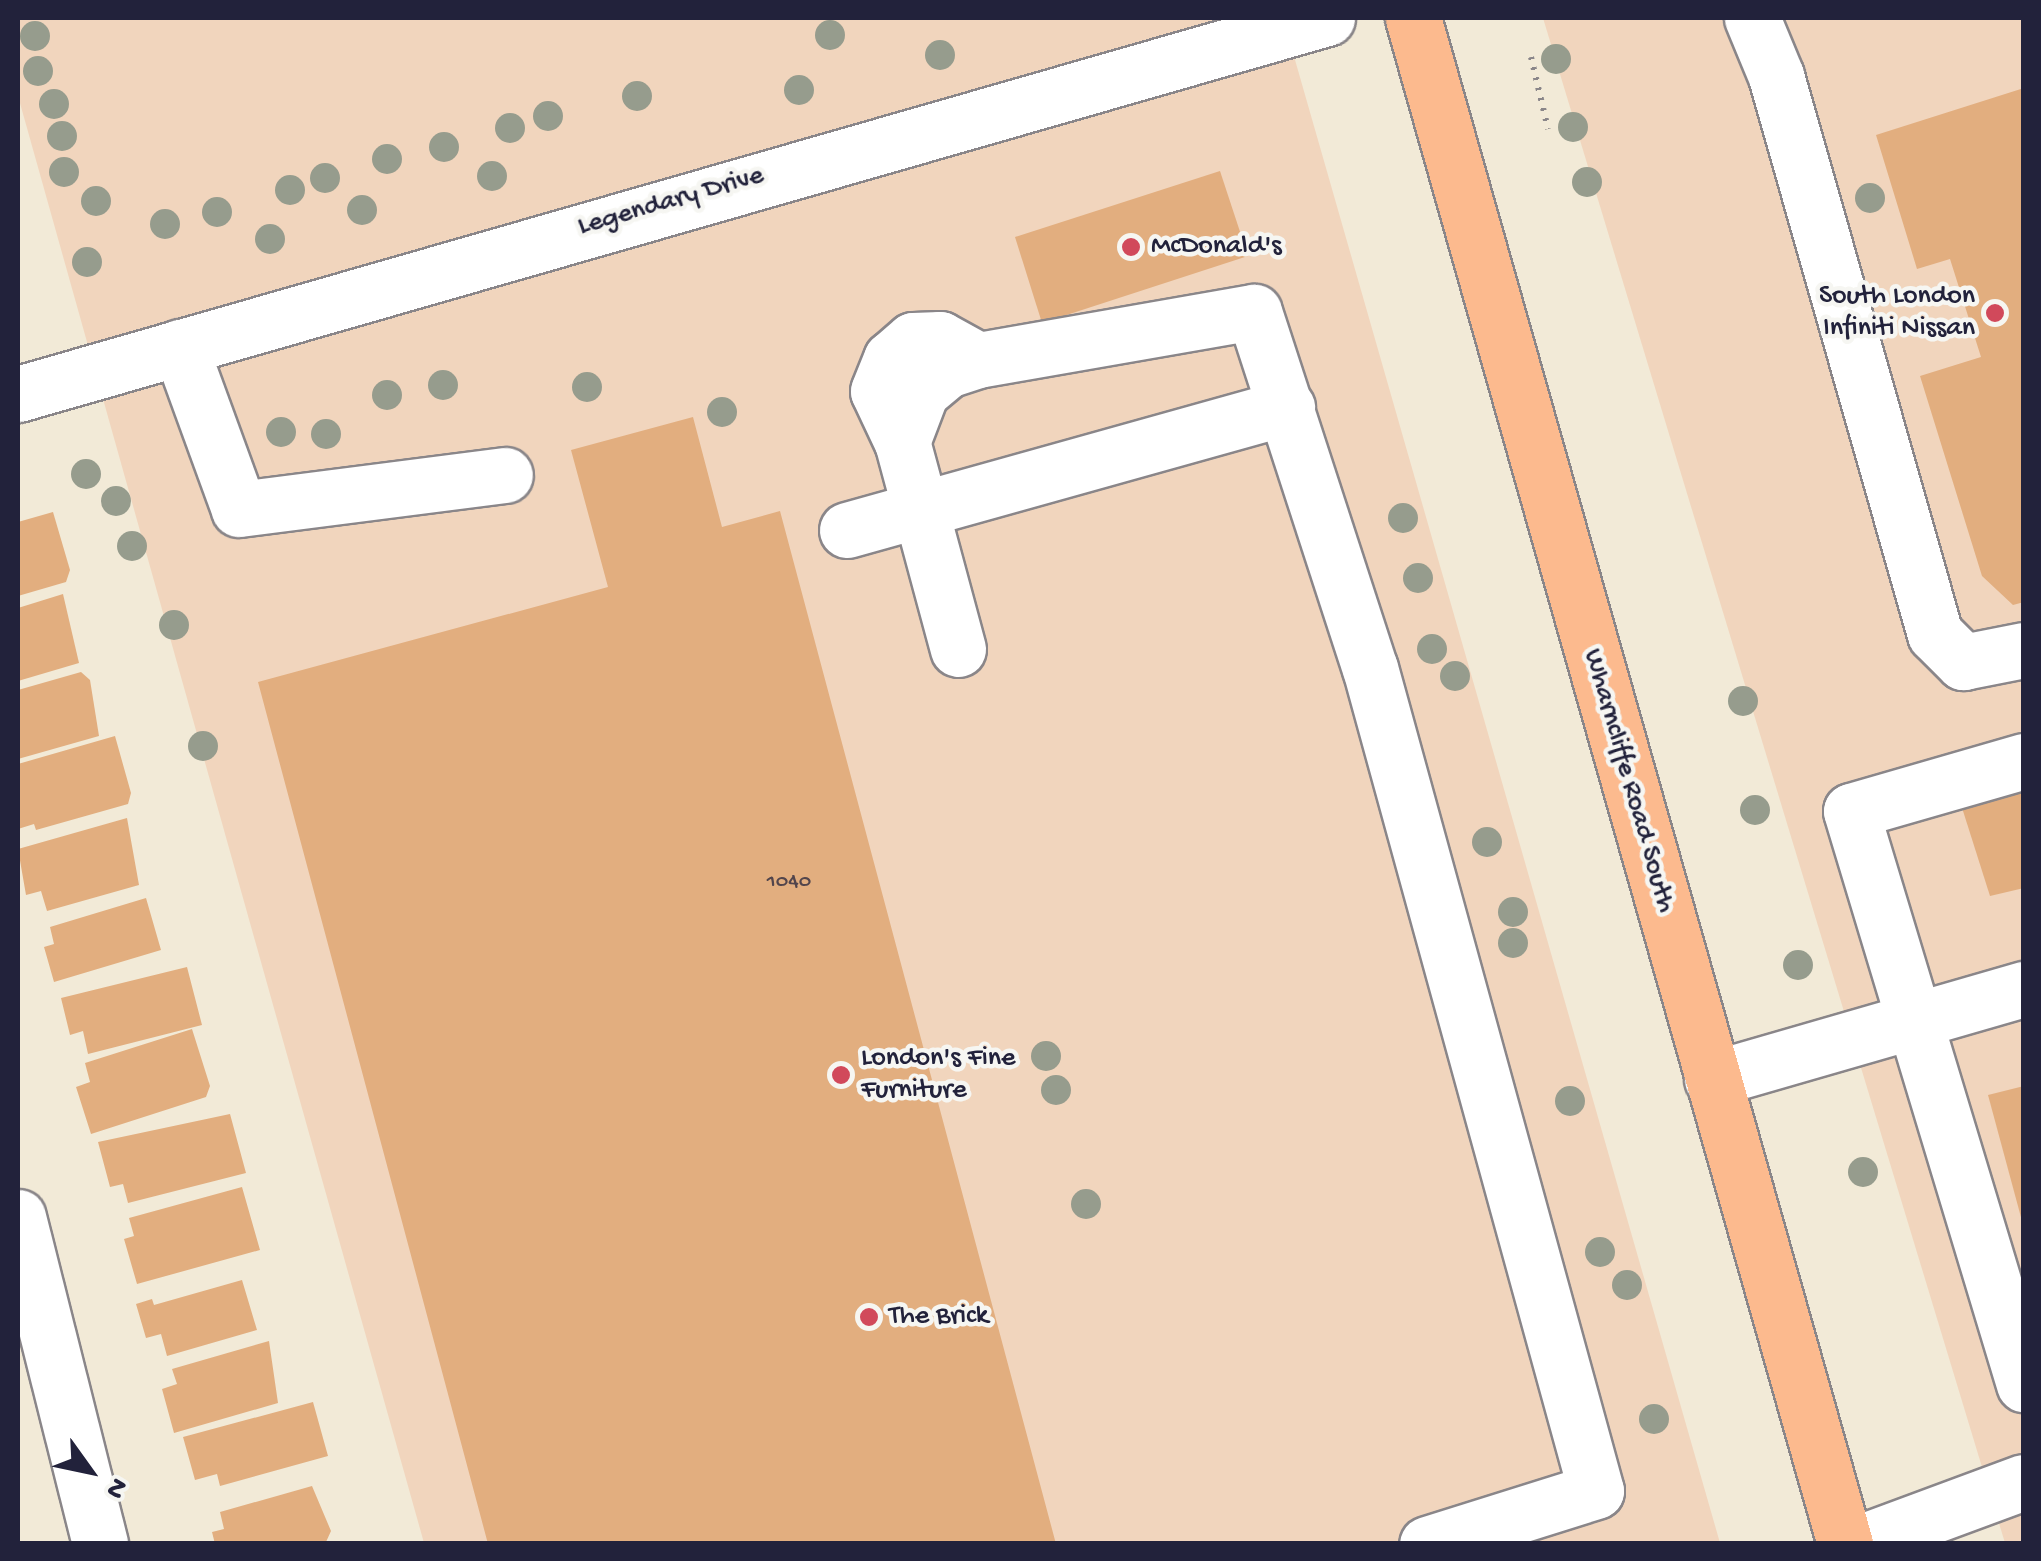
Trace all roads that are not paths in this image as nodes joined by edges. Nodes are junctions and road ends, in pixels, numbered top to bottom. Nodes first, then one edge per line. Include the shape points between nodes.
1 (1327, 18) edge
2 (1413, 18) edge
3 (1752, 18) edge
4 (180, 346) junction
5 (18, 394) edge
6 (1287, 407) junction
7 (505, 475) dead end
8 (920, 507) junction
9 (847, 530) dead end
10 (958, 648) dead end
11 (2024, 650) edge
12 (2024, 761) edge
13 (2024, 989) edge
14 (1914, 1021) junction
15 (1712, 1079) junction
16 (18, 1217) edge
17 (2024, 1384) edge
18 (2024, 1482) edge
19 (100, 1544) edge
20 (1427, 1544) edge
21 (1845, 1544) edge
22 (1856, 1544) edge

1 - 4 street, Legendary Drive
2 - 15 main road, Wharncliffe Road South
3 - 11 street via 1776,76 1935,634 1964,662
4 - 5 street, Legendary Drive
4 - 7 street via 239,509
6 - 8 street
6 - 8 street via 1254,312 978,360 947,370 921,392 902,442
6 - 20 street via 1370,668 1596,1491
8 - 9 street
8 - 10 street
12 - 14 street via 1851,811
13 - 14 street
14 - 15 street
14 - 17 street
15 - 21 main road, Wharncliffe Road South
16 - 19 street
18 - 22 street

